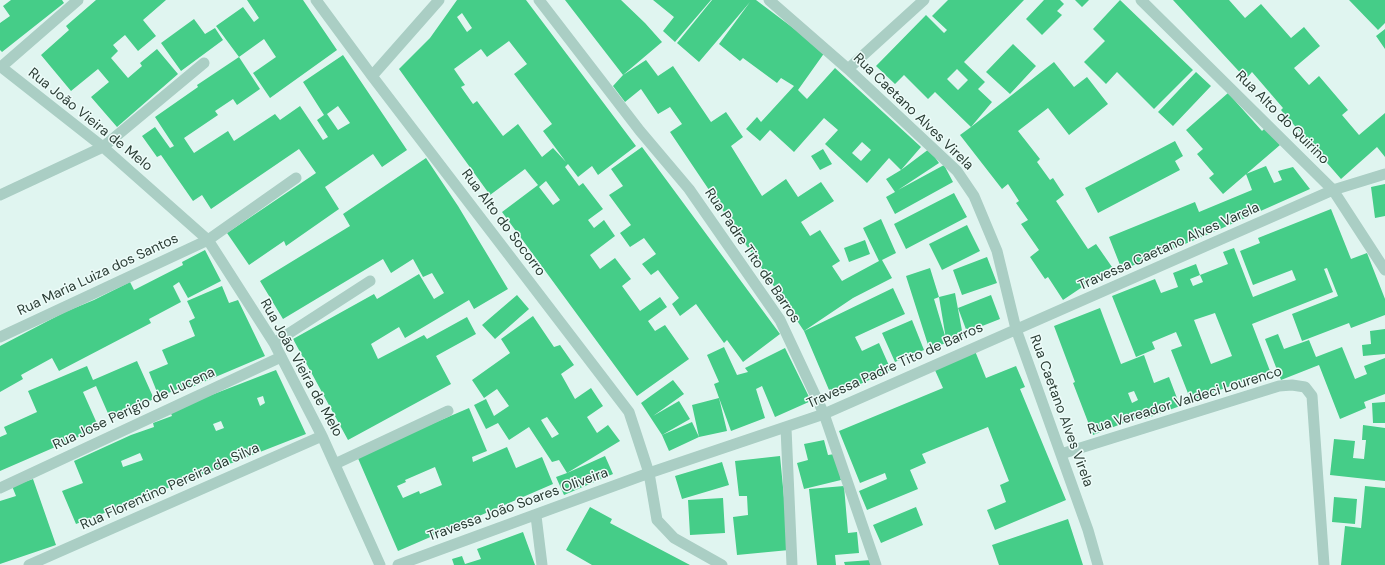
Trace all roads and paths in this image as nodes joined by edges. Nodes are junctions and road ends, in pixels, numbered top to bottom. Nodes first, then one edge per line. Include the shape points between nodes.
1 (78, 0) edge
2 (316, 0) edge
3 (439, 0) edge
4 (539, 0) edge
5 (769, 0) edge
6 (924, 0) edge
7 (1141, 0) edge
8 (204, 63) dead end
9 (1, 67) edge
10 (848, 69) junction
11 (372, 76) junction
12 (103, 147) junction
13 (1385, 174) edge
14 (296, 178) dead end
15 (1333, 190) junction
16 (0, 195) edge
17 (208, 240) junction
18 (1385, 270) edge
19 (370, 281) dead end
20 (1016, 329) junction
21 (0, 337) edge
22 (274, 343) junction
23 (281, 357) junction
24 (448, 412) dead end
25 (824, 414) junction
26 (786, 428) junction
27 (322, 436) junction
28 (1061, 454) junction
29 (335, 464) junction
30 (649, 473) junction
31 (0, 488) edge
32 (536, 516) junction
33 (29, 565) edge
34 (380, 565) edge
35 (398, 565) edge
36 (542, 565) edge
37 (722, 565) edge
38 (792, 565) edge
39 (876, 565) edge
40 (1098, 565) edge
41 (1324, 565) edge

1 - 9 street
2 - 11 street, Rua Alto do Socorro
3 - 11 street
4 - 25 street, Rua Padre Tito de Barros via 688,190 776,314
5 - 10 street, Rua Caetano Alves Virela
6 - 10 street
7 - 15 street, Rua Alto do Quirino
8 - 12 street
9 - 12 street, Rua João Vieira de Melo
10 - 20 street, Rua Caetano Alves Virela via 958,171 974,196 997,251
11 - 30 street, Rua Alto do Socorro via 629,412
12 - 16 street
12 - 17 street, Rua João Vieira de Melo
13 - 15 street, Travessa Caetano Alves Varela
14 - 17 street, Rua Maria Luiza dos Santos
15 - 18 street, Rua Alto do Quirino
15 - 20 street, Travessa Caetano Alves Varela
17 - 21 street, Rua Maria Luiza dos Santos
17 - 22 street, Rua João Vieira de Melo
19 - 22 street
20 - 25 street, Travessa Padre Tito de Barros
20 - 28 street, Rua Caetano Alves Virela
22 - 23 street, Rua João Vieira de Melo
23 - 27 street, Rua João Vieira de Melo
23 - 31 street, Rua Jose Perigio de Lucena
24 - 29 street
25 - 26 street, Travessa Padre Tito de Barros
25 - 39 street, Rua Padre Tito de Barros
26 - 30 street, Travessa Padre Tito de Barros
26 - 38 street
27 - 29 street, Rua João Vieira de Melo
27 - 33 street, Rua Florentino Pereira da Silva
28 - 40 street, Rua Caetano Alves Virela
28 - 41 street, Rua Vereador Valdeci Lourenco via 1279,386 1305,387 1312,396
29 - 34 street, Rua João Vieira de Melo
30 - 32 street, Travessa João Soares Oliveira
30 - 37 street, Rua Alto do Socorro via 657,520 674,538
32 - 35 street, Travessa João Soares Oliveira
32 - 36 street

